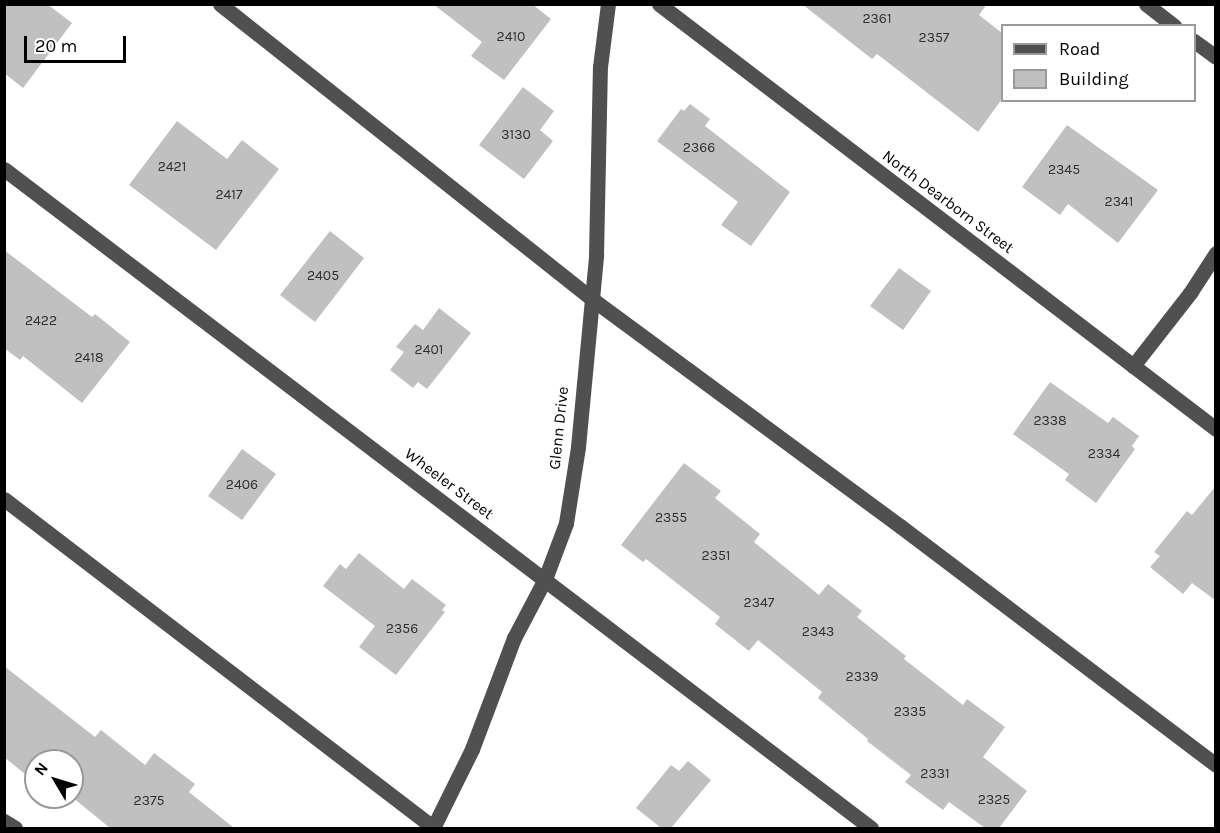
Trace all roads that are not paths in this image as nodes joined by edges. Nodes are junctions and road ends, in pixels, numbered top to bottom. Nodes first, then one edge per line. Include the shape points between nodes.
1 (220, 4) edge
2 (608, 4) edge
3 (659, 4) edge
4 (1146, 4) edge
5 (1171, 24) edge
6 (1196, 43) edge
7 (1215, 57) edge
8 (4, 169) edge
9 (1215, 253) edge
10 (592, 299) junction
11 (1133, 366) junction
12 (1215, 429) edge
13 (4, 500) edge
14 (545, 579) junction
15 (1215, 765) edge
16 (4, 820) edge
17 (15, 828) edge
18 (433, 828) edge
19 (871, 828) edge

1 - 10 street
2 - 10 street, Glenn Drive via 600,67
3 - 11 street, North Dearborn Street
4 - 5 street
6 - 7 street
8 - 14 street, Wheeler Street
9 - 11 street via 1191,293
10 - 14 street, Glenn Drive via 578,447 566,523
10 - 15 street
11 - 12 street, North Dearborn Street
13 - 18 street
14 - 18 street, Glenn Drive via 528,608 472,749
14 - 19 street, Wheeler Street
16 - 17 street

